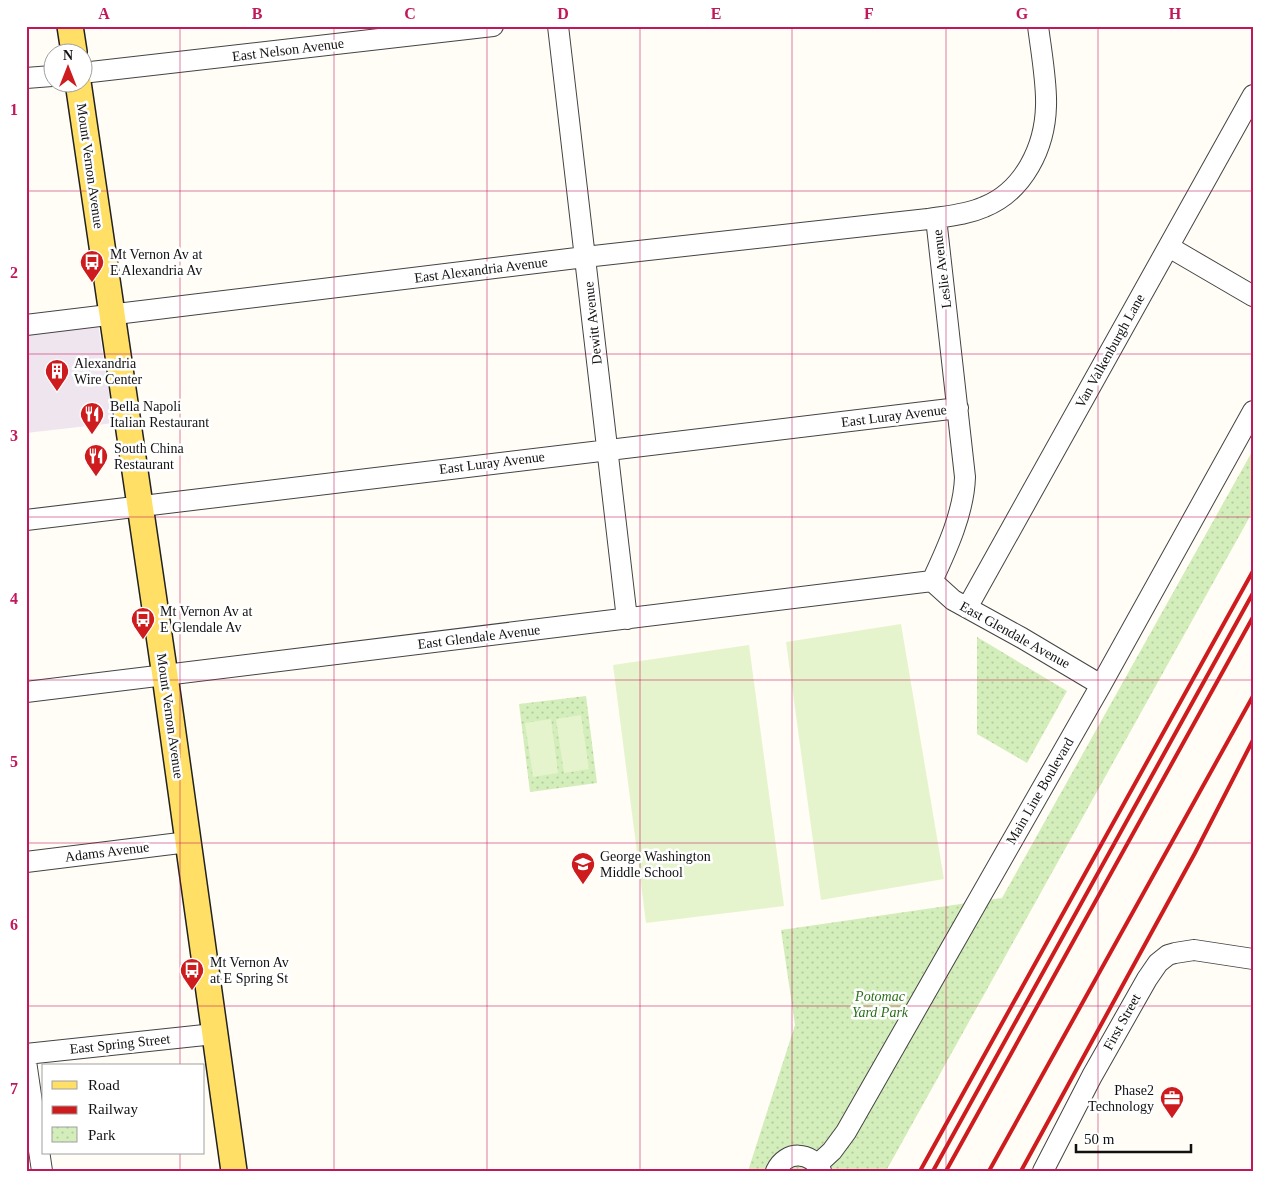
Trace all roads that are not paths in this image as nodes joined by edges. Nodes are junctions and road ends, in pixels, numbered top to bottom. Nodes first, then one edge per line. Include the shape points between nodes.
1 (70, 26) edge
2 (493, 26) edge
3 (558, 26) edge
4 (1038, 26) edge
5 (72, 42) edge
6 (92, 72) edge
7 (42, 77) edge
8 (26, 78) edge
9 (79, 92) edge
10 (1253, 95) edge
11 (936, 218) junction
12 (1169, 247) junction
13 (585, 257) junction
14 (1253, 296) edge
15 (111, 314) junction
16 (26, 325) edge
17 (958, 408) junction
18 (1253, 411) edge
19 (607, 449) junction
20 (139, 506) junction
21 (26, 520) edge
22 (934, 576) junction
23 (967, 608) junction
24 (627, 620) junction
25 (164, 676) junction
26 (1101, 685) junction
27 (26, 692) edge
28 (188, 842) junction
29 (26, 862) edge
30 (1253, 959) edge
31 (214, 1034) junction
32 (26, 1054) edge
33 (26, 1061) edge
34 (820, 1168) edge
35 (42, 1171) edge
36 (234, 1171) edge
37 (776, 1171) edge
38 (1043, 1171) edge

1 - 5 main road
2 - 6 street, East Nelson Avenue
3 - 13 street, Dewitt Avenue
4 - 11 street, Leslie Avenue via 1047,105 1035,157 1018,183 1002,198 983,208
7 - 8 street
9 - 15 main road, Mount Vernon Avenue
10 - 12 street, Van Valkenburgh Lane
11 - 13 street, East Alexandria Avenue
11 - 17 street, Leslie Avenue
12 - 14 street
12 - 23 street, Van Valkenburgh Lane
13 - 15 street, East Alexandria Avenue
13 - 19 street, Dewitt Avenue
15 - 16 street, East Alexandria Avenue
15 - 20 main road, Mount Vernon Avenue
17 - 19 street, East Luray Avenue
17 - 22 street, Leslie Avenue via 965,489
18 - 26 street, Main Line Boulevard
19 - 20 street, East Luray Avenue
19 - 24 street, Dewitt Avenue
20 - 21 street, East Luray Avenue
20 - 25 main road, Mount Vernon Avenue
22 - 23 street, East Glendale Avenue via 953,600
22 - 24 street, East Glendale Avenue
23 - 26 street, East Glendale Avenue
24 - 25 street, East Glendale Avenue
25 - 27 street, East Glendale Avenue
25 - 28 main road, Mount Vernon Avenue
26 - 34 street, Main Line Boulevard via 846,1132
28 - 29 street, Adams Avenue
28 - 31 main road, Mount Vernon Avenue
30 - 38 street, First Street via 1194,950 1175,953 1158,963 1092,1076
31 - 32 street, East Spring Street
31 - 36 main road, Mount Vernon Avenue
33 - 35 street
34 - 37 street, Main Line Boulevard via 812,1159 796,1155 781,1163

